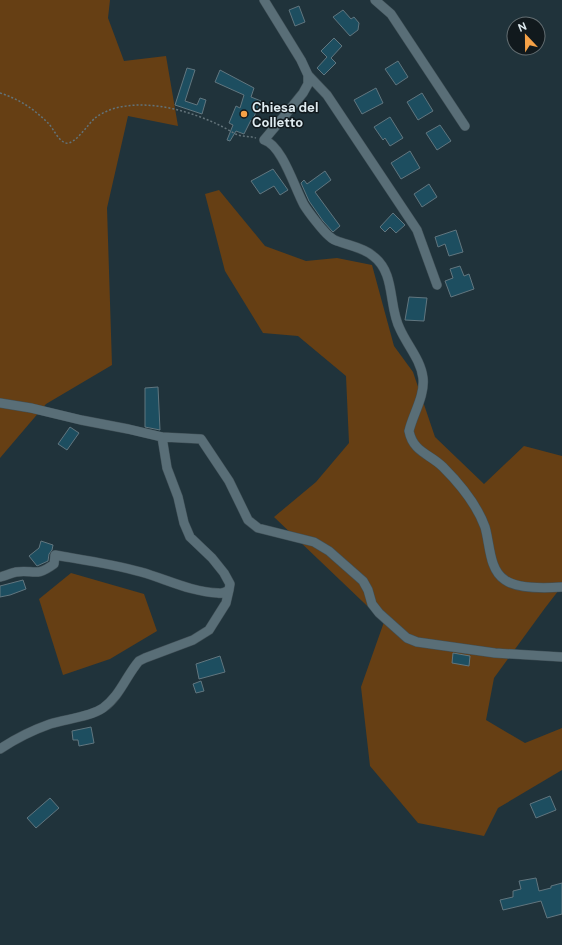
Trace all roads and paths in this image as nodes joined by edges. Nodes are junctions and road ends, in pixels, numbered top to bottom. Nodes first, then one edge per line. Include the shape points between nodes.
1 (264, 0) edge
2 (375, 0) edge
3 (308, 75) junction
4 (0, 93) edge
5 (465, 126) dead end
6 (266, 140) junction
7 (437, 285) dead end
8 (0, 403) edge
9 (162, 437) junction
10 (0, 577) edge
11 (562, 587) edge
12 (230, 590) junction
13 (562, 657) edge
14 (0, 749) edge

1 - 3 street
2 - 5 street via 391,14
3 - 6 street via 308,84 303,93
3 - 7 street via 327,95 417,230
4 - 6 path via 30,106 66,143 77,139 96,117 112,109 144,105 160,106 190,114 240,135
6 - 11 street via 275,148 295,183 304,206 330,237 374,256 385,272 398,325 421,367 423,379 422,395 409,431 410,436 414,445 443,467 470,498 485,528 498,574 505,581 518,585
8 - 9 street
9 - 12 street via 167,468 190,537 224,573
9 - 13 street via 201,439 229,482 248,520 258,528 314,542 329,551 363,581 372,604 407,638 417,642 495,652
10 - 12 street via 16,572 37,573 46,570 54,564 55,555 139,571 197,590 219,594
12 - 14 street via 226,603 209,630 193,640 139,661 114,698 102,708 44,726

